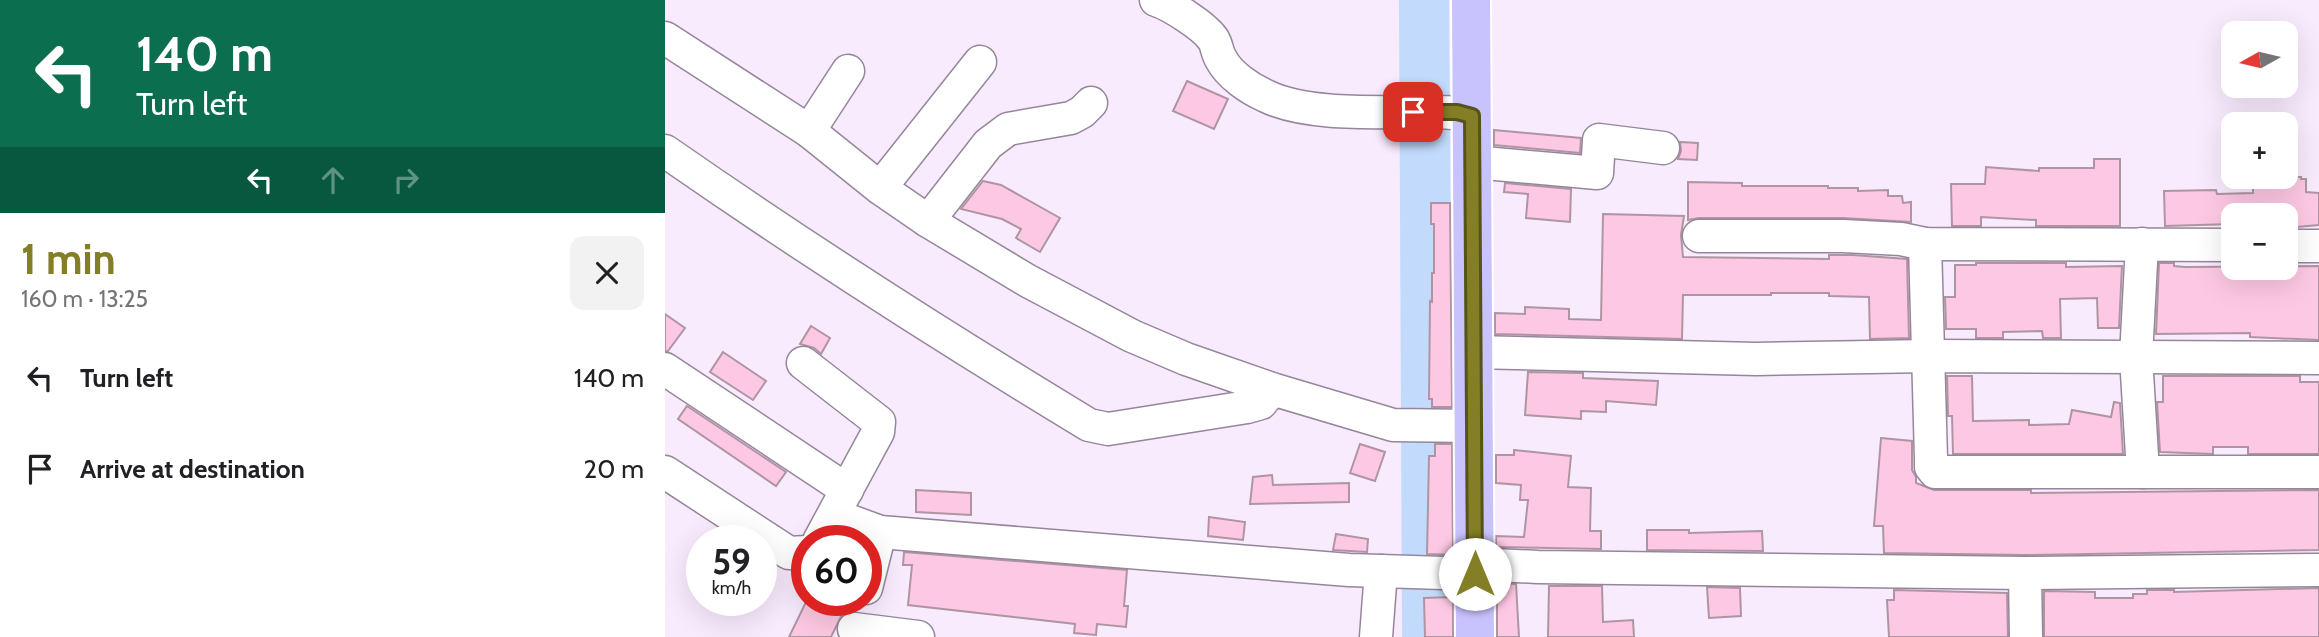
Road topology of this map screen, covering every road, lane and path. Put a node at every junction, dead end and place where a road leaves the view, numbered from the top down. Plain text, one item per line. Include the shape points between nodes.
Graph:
1 (1156, 0) edge
2 (1471, 0) edge
3 (665, 38) edge
4 (980, 62) dead end
5 (848, 71) dead end
6 (1091, 103) dead end
7 (1465, 114) junction
8 (809, 131) junction
9 (1663, 148) dead end
10 (665, 151) edge
11 (1473, 162) junction
12 (880, 188) junction
13 (928, 221) junction
14 (1699, 236) dead end
15 (1925, 244) junction
16 (2142, 244) junction
17 (2221, 245) edge
18 (2298, 246) edge
19 (2319, 247) edge
20 (1474, 352) junction
21 (1930, 356) junction
22 (2136, 357) junction
23 (2319, 358) edge
24 (803, 363) dead end
25 (665, 369) edge
26 (1272, 389) junction
27 (1467, 426) junction
28 (665, 472) edge
29 (2143, 472) junction
30 (2319, 472) edge
31 (833, 515) edge
32 (861, 525) edge
33 (882, 532) edge
34 (791, 553) edge
35 (2319, 570) edge
36 (1386, 571) junction
37 (1470, 571) junction
38 (2025, 573) junction
39 (856, 622) edge
40 (918, 637) edge
41 (1376, 637) edge
42 (1475, 637) edge
43 (2027, 637) edge

1 - 7 street via 1210,35 1234,75 1264,96 1291,106
2 - 7 main road
3 - 8 street
4 - 12 street
5 - 8 street
6 - 13 street via 1071,118 1008,129 988,144
7 - 11 main road
8 - 12 street
9 - 11 street via 1599,140 1597,173
10 - 26 street via 958,346 1089,425 1108,429 1247,407 1261,402
11 - 20 main road
12 - 13 street
13 - 26 street via 1132,336
14 - 15 street via 1855,237
15 - 16 street
15 - 21 street
16 - 17 street
16 - 22 street
18 - 19 street
20 - 21 street via 1756,359
20 - 27 main road
21 - 22 street
21 - 29 street via 1931,467 1935,472
22 - 23 street
22 - 29 street
24 - 31 street via 879,422 878,432
25 - 31 street
26 - 27 street via 1393,425
27 - 37 main road
28 - 34 street
29 - 30 street
31 - 32 street
33 - 36 street
35 - 38 street
36 - 37 street
36 - 41 street
37 - 38 street via 1538,567
37 - 42 main road
38 - 43 street
39 - 40 street

